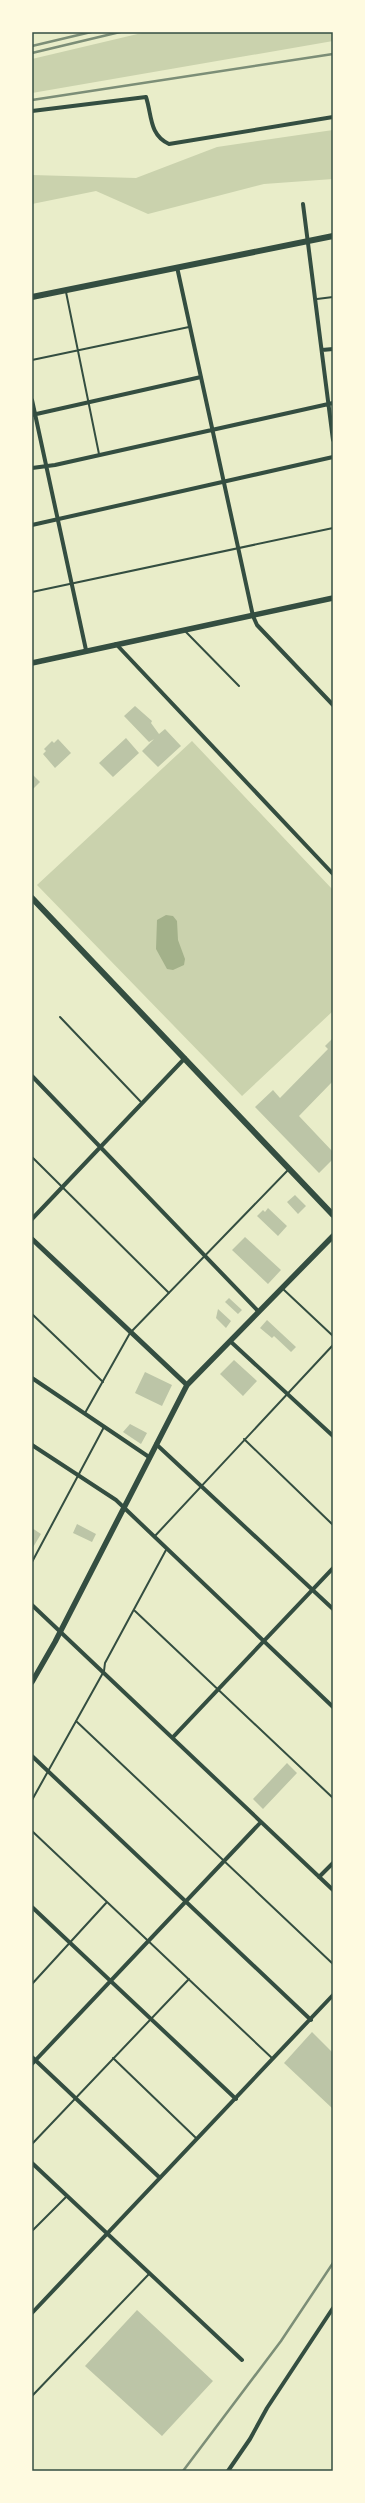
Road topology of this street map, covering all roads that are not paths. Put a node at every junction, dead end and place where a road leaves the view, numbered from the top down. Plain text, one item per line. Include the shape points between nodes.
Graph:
1 (32, 111) edge
2 (333, 117) edge
3 (303, 204) dead end
4 (333, 236) edge
5 (309, 239) junction
6 (177, 267) junction
7 (66, 292) junction
8 (32, 297) edge
9 (333, 297) edge
10 (317, 299) junction
11 (191, 327) junction
12 (333, 349) edge
13 (78, 350) junction
14 (322, 350) junction
15 (32, 360) edge
16 (201, 377) junction
17 (32, 400) edge
18 (89, 402) junction
19 (331, 403) edge
20 (34, 414) edge
21 (213, 429) junction
22 (333, 440) edge
23 (99, 454) junction
24 (333, 457) edge
25 (46, 466) junction
26 (32, 468) edge
27 (224, 482) junction
28 (58, 518) junction
29 (32, 525) edge
30 (333, 528) edge
31 (239, 548) junction
32 (72, 584) junction
33 (32, 592) edge
34 (333, 598) edge
35 (253, 616) junction
36 (185, 630) junction
37 (116, 644) junction
38 (86, 650) junction
39 (32, 663) edge
40 (239, 686) dead end
41 (333, 705) edge
42 (333, 874) edge
43 (32, 898) edge
44 (60, 1017) dead end
45 (185, 1058) junction
46 (32, 1076) edge
47 (141, 1102) junction
48 (101, 1147) junction
49 (32, 1157) edge
50 (290, 1168) junction
51 (62, 1186) junction
52 (333, 1215) edge
53 (32, 1219) edge
54 (333, 1236) edge
55 (32, 1239) edge
56 (205, 1256) junction
57 (281, 1288) junction
58 (169, 1293) junction
59 (258, 1311) junction
60 (32, 1314) edge
61 (130, 1333) junction
62 (333, 1336) edge
63 (230, 1340) junction
64 (333, 1345) edge
65 (32, 1378) edge
66 (103, 1382) junction
67 (187, 1385) junction
68 (287, 1393) junction
69 (85, 1414) junction
70 (104, 1427) junction
71 (333, 1436) edge
72 (244, 1439) junction
73 (156, 1444) junction
74 (32, 1446) edge
75 (149, 1457) junction
76 (77, 1475) junction
77 (200, 1486) junction
78 (123, 1507) junction
79 (333, 1525) edge
80 (153, 1537) junction
81 (166, 1550) junction
82 (32, 1562) edge
83 (333, 1568) edge
84 (312, 1589) junction
85 (32, 1605) edge
86 (333, 1609) edge
87 (134, 1611) junction
88 (60, 1632) junction
89 (264, 1641) junction
90 (104, 1671) junction
91 (32, 1682) edge
92 (218, 1689) junction
93 (333, 1707) edge
94 (76, 1721) junction
95 (173, 1737) junction
96 (32, 1756) edge
97 (49, 1772) junction
98 (333, 1798) edge
99 (32, 1800) edge
100 (261, 1822) junction
101 (32, 1831) edge
102 (224, 1861) junction
103 (333, 1863) edge
104 (319, 1877) junction
105 (333, 1890) edge
106 (107, 1902) junction
107 (186, 1902) junction
108 (32, 1907) edge
109 (149, 1941) junction
110 (71, 1943) junction
111 (333, 1964) edge
112 (189, 1979) junction
113 (110, 1981) junction
114 (33, 1982) edge
115 (333, 1996) edge
116 (150, 2019) junction
117 (311, 2020) junction
118 (113, 2058) junction
119 (273, 2059) junction
120 (33, 2060) edge
121 (76, 2098) junction
122 (236, 2099) junction
123 (197, 2138) junction
124 (32, 2144) edge
125 (32, 2163) edge
126 (160, 2178) junction
127 (67, 2196) junction
128 (32, 2230) edge
129 (107, 2234) junction
130 (149, 2274) junction
131 (333, 2308) edge
132 (32, 2312) edge
133 (242, 2360) dead end
134 (32, 2396) edge
135 (228, 2471) edge

1 - 2 street via 146,97 154,131 159,140 169,144
3 - 5 street
4 - 5 main road
5 - 6 main road
5 - 10 street
6 - 7 main road
6 - 11 street
7 - 8 main road
7 - 13 lane
9 - 10 lane
10 - 14 street
11 - 13 lane
11 - 16 street
12 - 14 street
13 - 15 lane
13 - 18 lane
14 - 19 street
16 - 18 street
16 - 21 street
17 - 20 street
18 - 20 street
18 - 23 lane
19 - 21 street
19 - 22 street
20 - 25 street
21 - 23 street
21 - 27 street
23 - 25 street
24 - 27 street
25 - 26 street
25 - 28 street
27 - 28 street
27 - 31 street
28 - 29 street
28 - 32 street
30 - 31 lane
31 - 32 lane
31 - 35 street
32 - 33 lane
32 - 38 street
34 - 35 main road
35 - 36 main road
35 - 41 street via 257,625
36 - 37 main road
36 - 40 lane
37 - 38 main road
37 - 42 street
38 - 39 main road
43 - 45 main road
44 - 47 lane
45 - 47 street
45 - 50 main road
46 - 48 street
47 - 48 street
48 - 51 street
48 - 56 street
49 - 51 lane
50 - 52 main road
50 - 56 lane
51 - 53 street
51 - 58 lane
54 - 57 main road
55 - 61 street
56 - 58 lane
56 - 59 street
57 - 59 main road
57 - 62 lane
58 - 61 lane
59 - 63 main road
60 - 66 lane
61 - 66 lane
61 - 67 street
63 - 67 main road
63 - 68 street
64 - 68 lane
65 - 69 street
66 - 69 lane
67 - 73 main road
68 - 71 street
68 - 72 lane
69 - 70 street
70 - 75 street
70 - 76 lane
72 - 77 lane
72 - 79 lane
73 - 75 main road
73 - 77 street
74 - 76 street
75 - 78 main road
76 - 78 street
76 - 82 lane
77 - 80 lane
77 - 84 street
78 - 80 street
78 - 88 main road
80 - 81 street
81 - 87 lane
81 - 89 street
83 - 84 street
84 - 86 street
84 - 89 street
85 - 88 street
87 - 90 lane via 105,1663
87 - 92 lane
88 - 90 street
88 - 91 main road
89 - 92 street
89 - 93 street
90 - 94 lane
90 - 95 street
92 - 95 street
92 - 98 lane
94 - 97 lane
94 - 102 lane
95 - 100 street
96 - 97 street
97 - 99 lane
97 - 107 street
100 - 102 street
100 - 104 street
101 - 106 lane
102 - 107 street
102 - 111 lane
103 - 104 street
104 - 105 street
106 - 109 lane
106 - 110 lane
107 - 109 street
107 - 117 street
108 - 110 street
109 - 112 lane
109 - 113 street
110 - 113 street
110 - 114 lane
112 - 116 lane
112 - 119 lane
113 - 116 street
113 - 120 street
115 - 117 street
116 - 118 lane
116 - 122 street
117 - 119 street
118 - 121 lane
118 - 123 lane
119 - 122 street
120 - 121 street
121 - 124 lane
121 - 126 street
122 - 123 street
123 - 126 street
125 - 127 street
126 - 129 street
127 - 128 lane
127 - 129 street
129 - 130 street
129 - 132 street
130 - 133 street
130 - 134 lane
131 - 135 street

